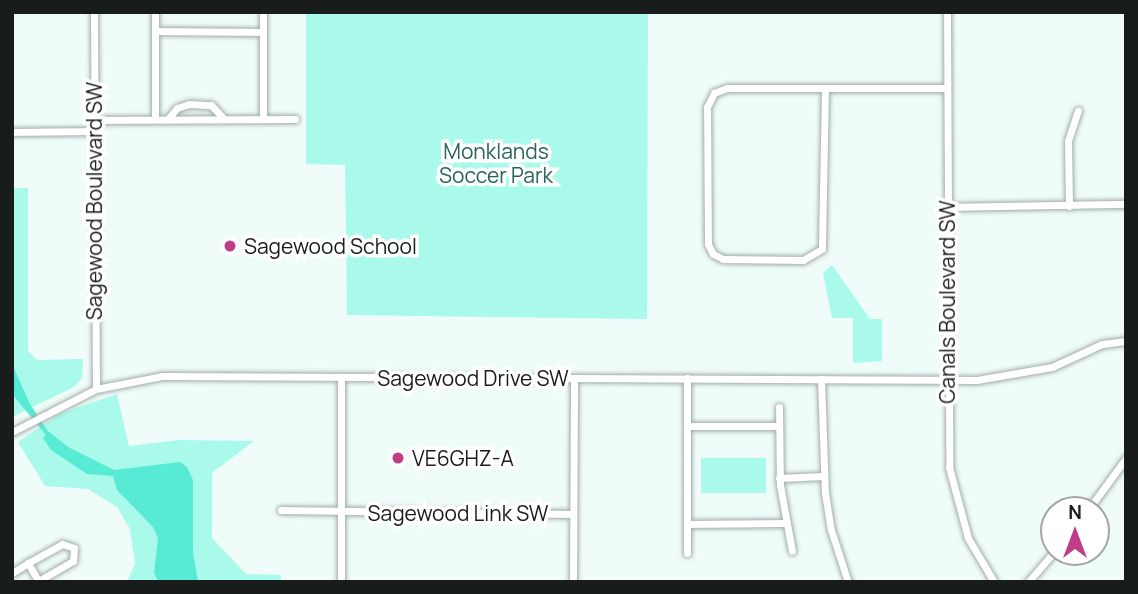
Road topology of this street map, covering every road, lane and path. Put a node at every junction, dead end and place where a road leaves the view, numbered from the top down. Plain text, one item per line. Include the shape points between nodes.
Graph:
1 (94, 12) edge
2 (155, 12) edge
3 (263, 12) edge
4 (947, 12) edge
5 (155, 31) junction
6 (263, 32) junction
7 (946, 88) junction
8 (825, 89) junction
9 (1078, 111) dead end
10 (224, 119) junction
11 (263, 119) junction
12 (295, 119) dead end
13 (94, 120) junction
14 (155, 120) junction
15 (168, 120) junction
16 (94, 131) junction
17 (12, 132) edge
18 (1126, 204) edge
19 (1069, 206) junction
20 (947, 207) junction
21 (1126, 341) edge
22 (341, 377) junction
23 (574, 378) junction
24 (687, 378) junction
25 (821, 379) junction
26 (945, 380) junction
27 (96, 389) junction
28 (779, 407) dead end
29 (687, 426) junction
30 (779, 426) junction
31 (15, 431) edge
32 (1126, 458) edge
33 (824, 476) junction
34 (779, 478) junction
35 (1098, 496) edge
36 (281, 510) dead end
37 (342, 513) junction
38 (573, 514) junction
39 (785, 523) junction
40 (687, 524) junction
41 (792, 551) dead end
42 (687, 554) dead end
43 (28, 563) junction
44 (1042, 566) edge
45 (12, 573) edge
46 (39, 582) edge
47 (341, 582) edge
48 (573, 582) edge
49 (848, 582) edge
50 (994, 582) edge
51 (1028, 582) edge

1 - 13 street, Sagewood Boulevard SW
2 - 5 street
3 - 6 street
4 - 7 street, Canals Boulevard SW
5 - 6 street
5 - 14 street
6 - 11 street
7 - 8 street
7 - 20 street, Canals Boulevard SW
8 - 8 street via 727,88 709,99 708,244 713,254 723,259 803,260 822,249
9 - 19 street via 1068,141
10 - 11 street
10 - 15 street
10 - 15 street via 211,105 189,104 177,108
11 - 12 street
13 - 14 street
13 - 16 street, Sagewood Boulevard SW
14 - 15 street
16 - 17 street
16 - 27 street, Sagewood Boulevard SW
18 - 19 street
19 - 20 street
20 - 26 street, Canals Boulevard SW
21 - 26 street, Sagewood Drive SW via 1102,344 1052,367 1013,376
22 - 23 street, Sagewood Drive SW
22 - 27 street, Sagewood Drive SW via 162,376
22 - 37 street
23 - 24 street, Sagewood Drive SW
23 - 38 street
24 - 25 street, Sagewood Drive SW
24 - 29 street
25 - 26 street, Sagewood Drive SW
25 - 33 street
26 - 50 street, Canals Boulevard SW via 949,467 956,503 968,538
27 - 31 street, Sagewood Drive SW
28 - 30 street
29 - 30 street
29 - 40 street
30 - 34 street
32 - 35 street
33 - 34 street
33 - 49 street via 831,530
34 - 39 street
36 - 37 street, Sagewood Link SW
37 - 38 street, Sagewood Link SW
37 - 47 street
38 - 48 street
39 - 40 street
39 - 41 street
40 - 42 street
43 - 45 street
43 - 46 street
43 - 46 street via 62,544 74,548 73,561
44 - 51 street

